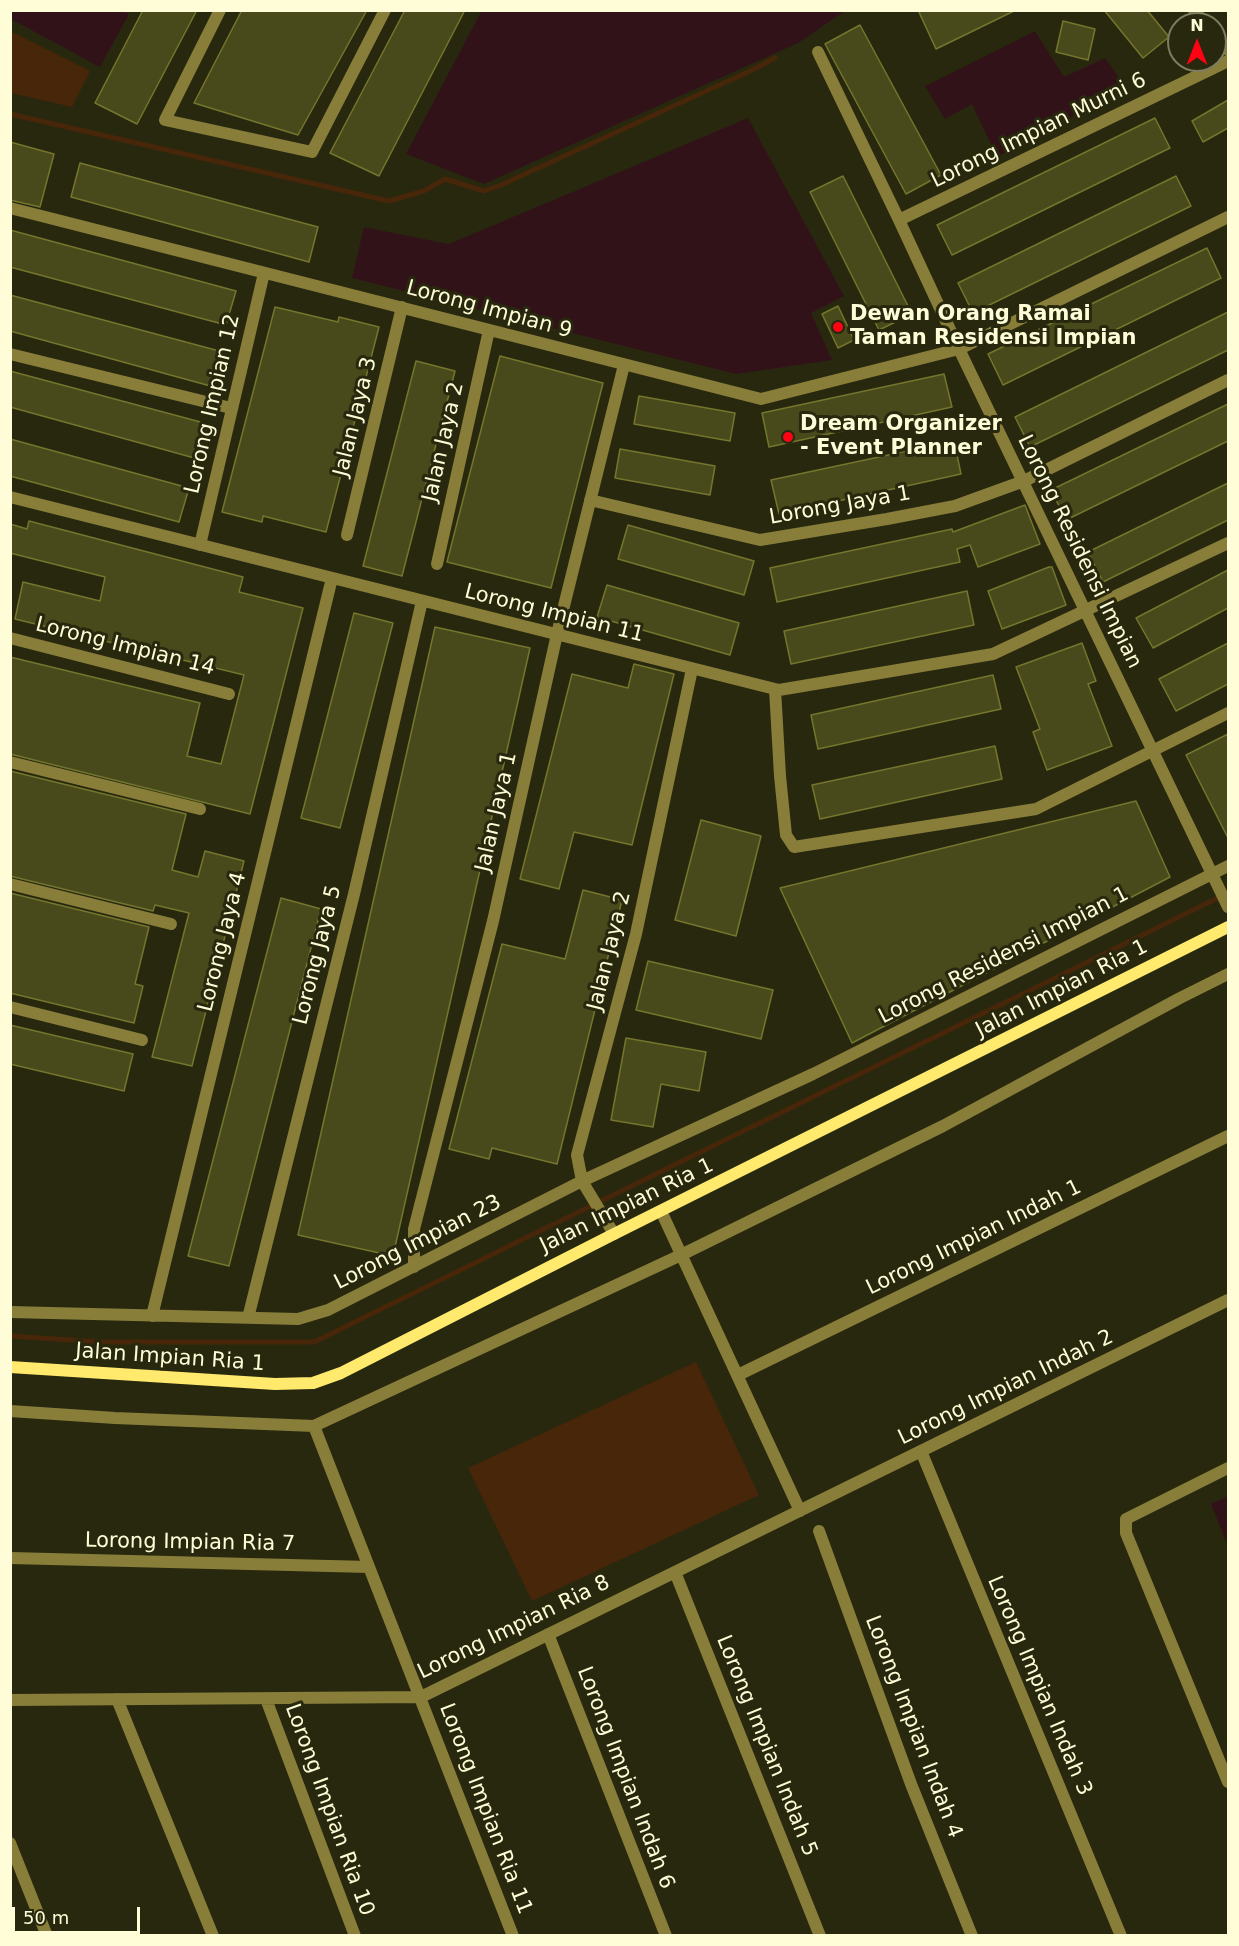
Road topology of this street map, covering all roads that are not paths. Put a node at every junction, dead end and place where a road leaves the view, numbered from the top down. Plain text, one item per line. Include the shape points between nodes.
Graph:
1 (220, 10) edge
2 (385, 10) edge
3 (818, 52) dead end
4 (1228, 61) edge
5 (10, 208) edge
6 (1228, 216) edge
7 (899, 220) junction
8 (264, 273) junction
9 (402, 307) junction
10 (489, 330) junction
11 (959, 349) junction
12 (10, 354) edge
13 (624, 365) junction
14 (1228, 380) edge
15 (231, 408) junction
16 (1024, 481) junction
17 (10, 497) edge
18 (590, 500) junction
19 (347, 535) dead end
20 (1228, 543) edge
21 (200, 545) junction
22 (437, 564) dead end
23 (332, 578) junction
24 (422, 601) junction
25 (1086, 612) junction
26 (556, 634) junction
27 (10, 638) edge
28 (692, 669) junction
29 (775, 689) junction
30 (229, 694) dead end
31 (1228, 713) edge
32 (1153, 750) junction
33 (10, 762) edge
34 (200, 809) dead end
35 (1228, 866) edge
36 (1216, 879) junction
37 (10, 884) edge
38 (1228, 906) edge
39 (171, 924) dead end
40 (1228, 927) edge
41 (1228, 974) edge
42 (10, 1007) edge
43 (142, 1040) dead end
44 (813, 1074) joint
45 (1228, 1136) edge
46 (582, 1181) junction
47 (661, 1211) junction
48 (614, 1234) junction
49 (681, 1254) junction
50 (414, 1267) junction
51 (1228, 1300) edge
52 (10, 1312) edge
53 (152, 1316) junction
54 (248, 1318) junction
55 (10, 1367) edge
56 (738, 1375) junction
57 (10, 1411) edge
58 (314, 1426) junction
59 (921, 1451) junction
60 (1228, 1468) edge
61 (800, 1510) junction
62 (819, 1531) dead end
63 (10, 1558) edge
64 (369, 1567) junction
65 (675, 1572) junction
66 (548, 1634) junction
67 (421, 1697) junction
68 (266, 1699) junction
69 (10, 1700) edge
70 (117, 1700) junction
71 (1228, 1782) edge
72 (10, 1844) edge
73 (14, 1861) edge
74 (47, 1935) edge
75 (213, 1935) edge
76 (355, 1935) edge
77 (513, 1935) edge
78 (666, 1935) edge
79 (820, 1935) edge
80 (972, 1935) edge
81 (1121, 1935) edge

1 - 2 street via 165,120 312,152
3 - 7 street, Lorong Residensi Impian
4 - 7 street, Lorong Impian Murni 6
5 - 8 street, Lorong Impian 9
6 - 11 street, Lorong Impian 9
7 - 11 street, Lorong Residensi Impian
8 - 9 street, Lorong Impian 9
8 - 15 street, Lorong Impian 12
9 - 10 street, Lorong Impian 9
9 - 19 street, Jalan Jaya 3
10 - 13 street, Lorong Impian 9
10 - 22 street, Jalan Jaya 2
11 - 13 street, Lorong Impian 9 via 761,399
11 - 16 street, Lorong Residensi Impian
12 - 15 street
13 - 18 street, Jalan Jaya 1
14 - 16 street, Lorong Jaya 1
15 - 21 street, Lorong Impian 12
16 - 18 street, Lorong Jaya 1 via 955,506 760,540
16 - 25 street, Lorong Residensi Impian
17 - 21 street, Lorong Impian 11
18 - 26 street, Jalan Jaya 1
20 - 25 street, Lorong Impian 11
21 - 23 street, Lorong Impian 11
23 - 24 street, Lorong Impian 11
23 - 53 street, Lorong Jaya 4
24 - 26 street, Lorong Impian 11
24 - 54 street, Lorong Jaya 5 via 354,894
25 - 29 street, Lorong Impian 11 via 993,654
25 - 32 street, Lorong Residensi Impian
26 - 28 street, Lorong Impian 11
26 - 50 street, Jalan Jaya 1 via 493,921 414,1229
27 - 30 street, Lorong Impian 14
28 - 29 street, Lorong Impian 11
28 - 46 street, Jalan Jaya 2 via 636,933 577,1155
29 - 32 street via 786,835 794,847 1036,809
31 - 32 street
32 - 36 street, Lorong Residensi Impian
33 - 34 street
35 - 36 street, Lorong Residensi Impian 1
36 - 38 street, Lorong Residensi Impian
36 - 44 street, Lorong Residensi Impian 1
37 - 39 street
40 - 47 street, Jalan Impian Ria 1
41 - 49 street via 943,1126
42 - 43 street
44 - 46 street, Lorong Impian 23
45 - 56 street, Lorong Impian Indah 1
46 - 48 street, Jalan Jaya 2
46 - 50 street, Lorong Impian 23
47 - 48 street, Jalan Impian Ria 1
47 - 49 street
48 - 55 street, Jalan Impian Ria 1 via 341,1373 313,1383 275,1384
49 - 56 street
49 - 58 street
50 - 54 street, Lorong Impian 23 via 328,1310 298,1319
51 - 59 street, Lorong Impian Indah 2
52 - 53 street, Lorong Impian 23
53 - 54 street, Lorong Impian 23
56 - 61 street
57 - 58 street
58 - 64 street, Lorong Impian Ria 11
59 - 61 street, Lorong Impian Indah 2
59 - 81 street, Lorong Impian Indah 3
60 - 71 street via 1126,1519 1126,1533
61 - 65 street, Lorong Impian Ria 8
62 - 80 street, Lorong Impian Indah 4 via 911,1784
63 - 64 street, Lorong Impian Ria 7
64 - 67 street, Lorong Impian Ria 11
65 - 66 street, Lorong Impian Ria 8
65 - 79 street, Lorong Impian Indah 5
66 - 67 street, Lorong Impian Ria 8
66 - 78 street, Lorong Impian Indah 6
67 - 68 street, Lorong Impian Ria 8
67 - 77 street, Lorong Impian Ria 11
68 - 70 street, Lorong Impian Ria 8
68 - 76 street, Lorong Impian Ria 10
69 - 70 street, Lorong Impian Ria 8
70 - 75 street
72 - 73 street
73 - 74 street

